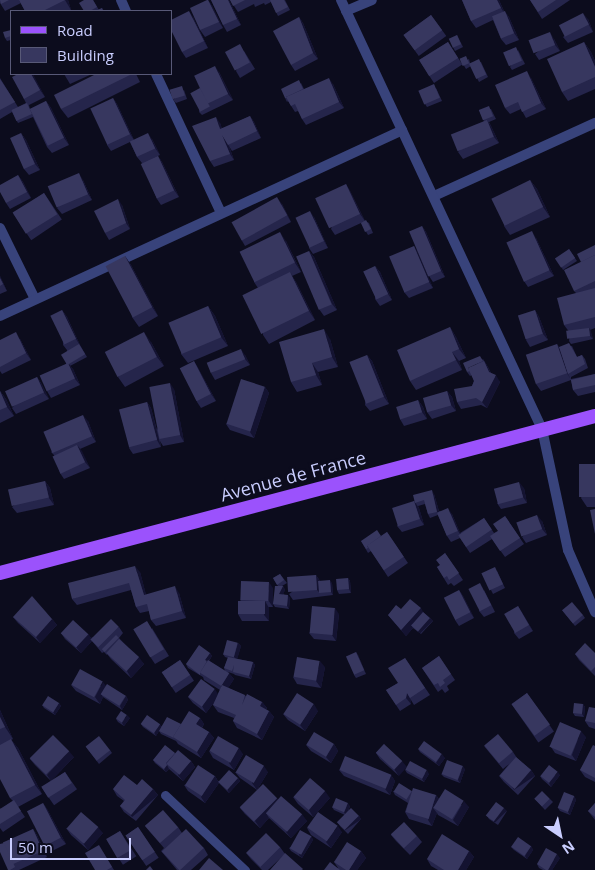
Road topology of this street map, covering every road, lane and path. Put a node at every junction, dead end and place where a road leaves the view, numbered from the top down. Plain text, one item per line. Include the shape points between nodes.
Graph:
1 (341, 0) edge
2 (372, 0) edge
3 (346, 11) junction
4 (156, 75) edge
5 (595, 123) edge
6 (402, 130) junction
7 (434, 196) junction
8 (221, 213) junction
9 (0, 228) edge
10 (35, 299) junction
11 (0, 316) edge
12 (595, 416) edge
13 (542, 429) junction
14 (0, 573) edge
15 (595, 612) edge
16 (166, 795) dead end
17 (245, 870) edge

1 - 3 street
2 - 3 street
3 - 6 street
4 - 8 street
5 - 7 street
6 - 7 street
6 - 8 street
7 - 13 street
8 - 10 street
9 - 10 street
10 - 11 street
12 - 13 main road, Avenue de France
13 - 14 main road, Avenue de France
13 - 15 street via 568,550
16 - 17 lane

